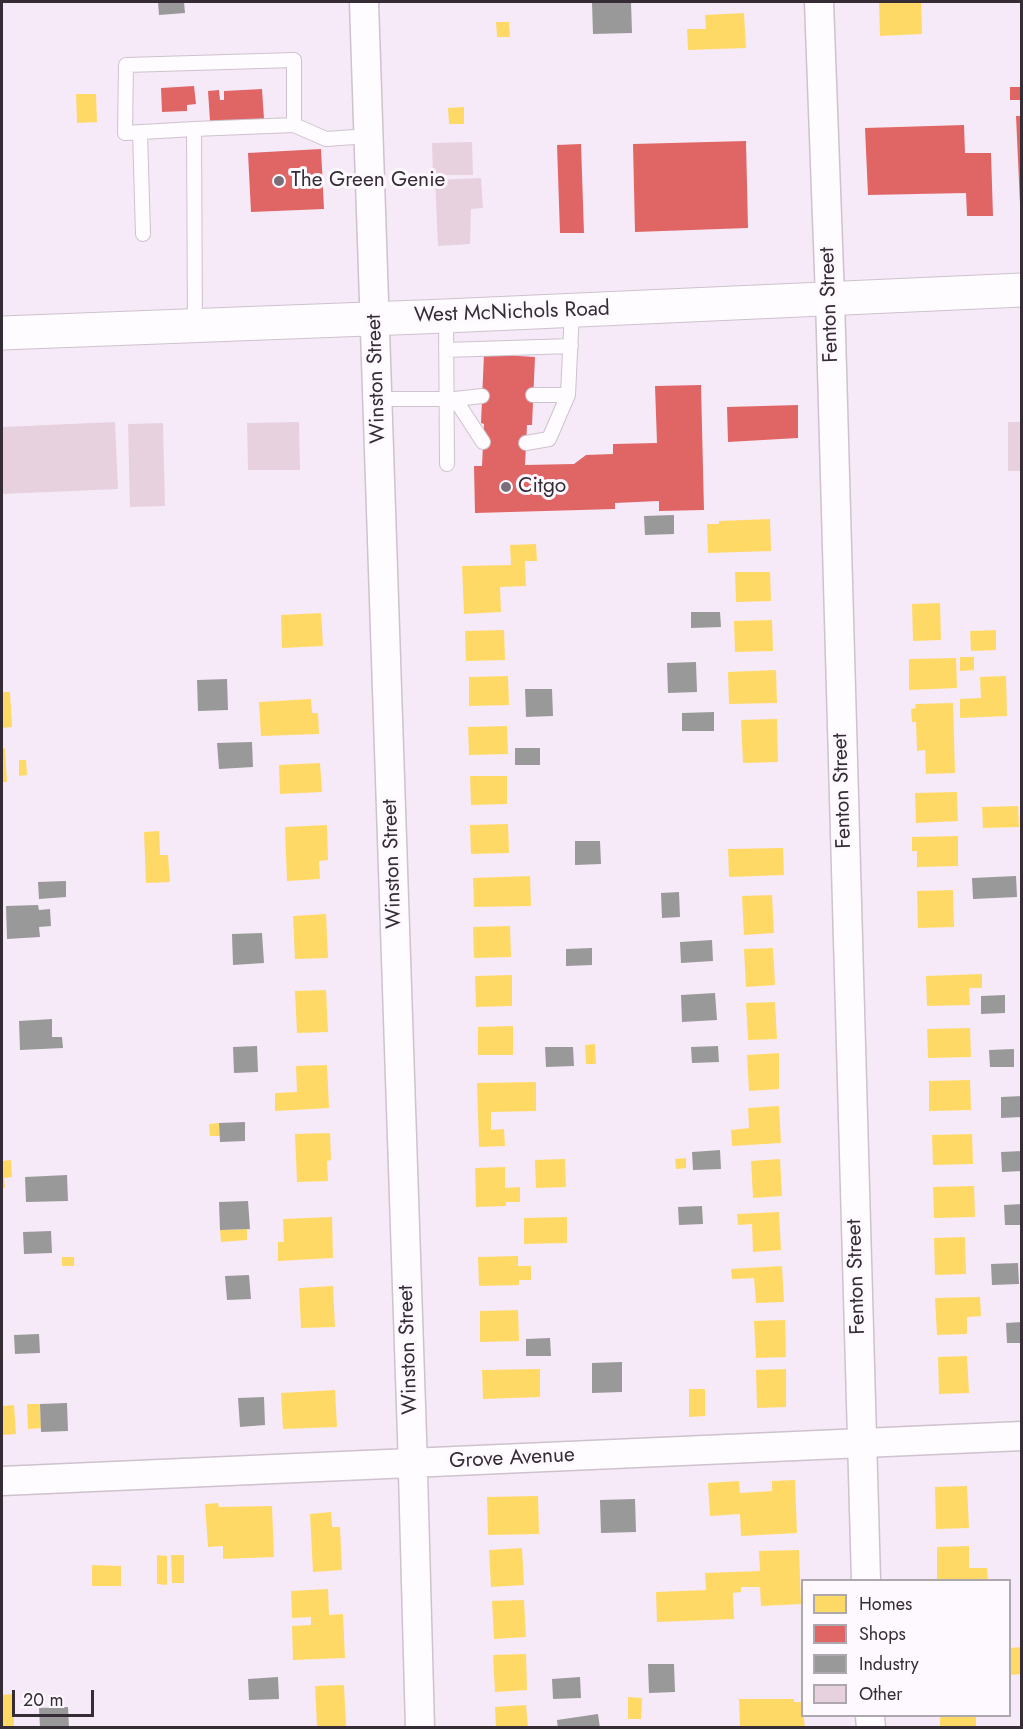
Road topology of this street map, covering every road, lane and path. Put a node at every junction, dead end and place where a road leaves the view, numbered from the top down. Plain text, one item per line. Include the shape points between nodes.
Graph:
1 (364, 2) edge
2 (819, 2) edge
3 (294, 124) junction
4 (194, 129) junction
5 (140, 132) junction
6 (369, 136) junction
7 (143, 234) dead end
8 (1022, 290) edge
9 (830, 298) junction
10 (572, 310) junction
11 (446, 316) junction
12 (375, 318) junction
13 (195, 326) junction
14 (2, 333) edge
15 (571, 346) junction
16 (446, 350) junction
17 (533, 395) dead end
18 (568, 395) junction
19 (482, 396) dead end
20 (378, 399) junction
21 (450, 399) junction
22 (483, 442) dead end
23 (526, 443) dead end
24 (447, 464) dead end
25 (1022, 1436) edge
26 (862, 1442) junction
27 (412, 1464) junction
28 (2, 1482) edge
29 (866, 1579) edge
30 (420, 1728) edge

1 - 6 street, Winston Street
2 - 9 street, Fenton Street
3 - 4 lane
3 - 5 lane via 294,60 126,65 125,133
3 - 6 lane via 326,139
4 - 5 lane
4 - 13 lane
5 - 7 lane
6 - 12 street, Winston Street
8 - 9 main road, West McNichols Road
9 - 10 main road, West McNichols Road
9 - 26 street, Fenton Street
10 - 11 main road, West McNichols Road
10 - 15 lane
11 - 12 main road, West McNichols Road
11 - 16 lane
12 - 13 main road, West McNichols Road
12 - 20 street, Winston Street
13 - 14 main road, West McNichols Road
15 - 16 lane
15 - 18 lane
16 - 21 lane
17 - 18 lane
18 - 23 lane via 549,439
19 - 21 lane
20 - 21 lane
20 - 27 street, Winston Street
21 - 22 lane
21 - 24 lane
25 - 26 street, Grove Avenue
26 - 27 street, Grove Avenue
26 - 29 street, Fenton Street
27 - 28 street, Grove Avenue
27 - 30 street, Winston Street

